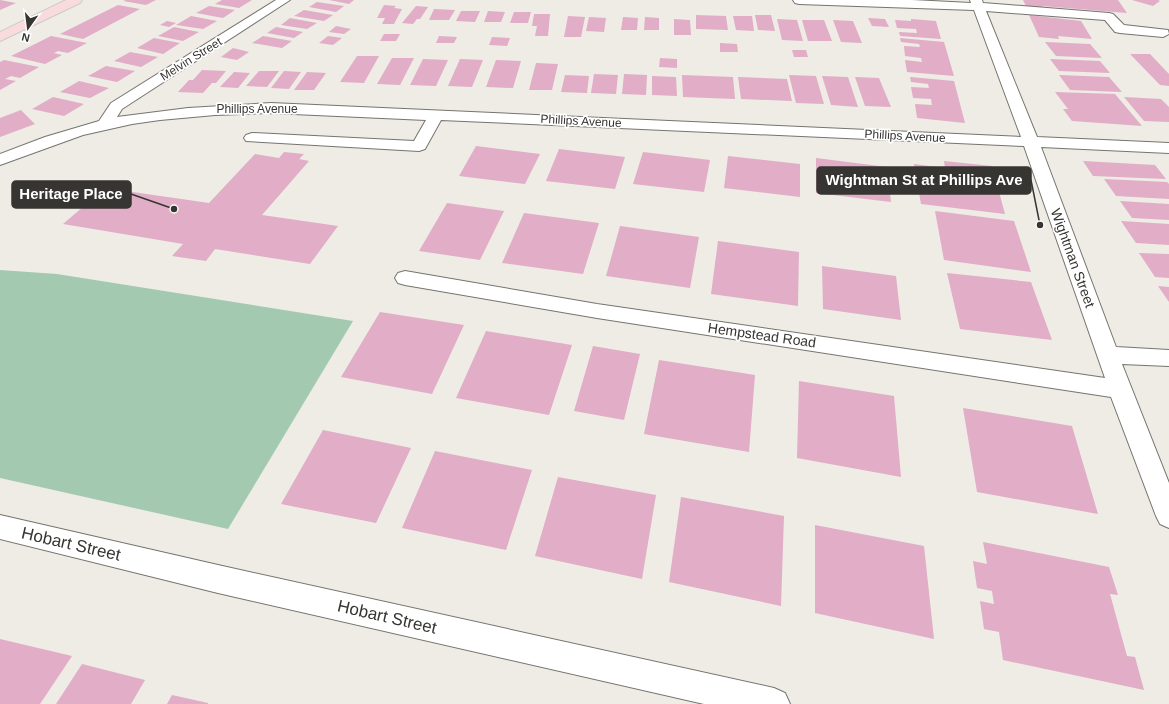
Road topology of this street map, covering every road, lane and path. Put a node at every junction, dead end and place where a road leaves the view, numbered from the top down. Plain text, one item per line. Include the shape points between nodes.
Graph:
1 (76, 0) edge
2 (284, 0) edge
3 (799, 0) edge
4 (977, 3) edge
5 (1109, 17) junction
6 (1133, 18) dead end
7 (1163, 33) dead end
8 (0, 37) edge
9 (436, 115) junction
10 (105, 124) junction
11 (252, 138) dead end
12 (1031, 142) junction
13 (1169, 148) edge
14 (0, 160) edge
15 (405, 278) dead end
16 (1109, 355) junction
17 (1169, 358) edge
18 (1120, 389) junction
19 (1169, 516) edge
20 (0, 527) edge
21 (774, 704) edge

1 - 8 main road
2 - 10 street, Melvin Street via 116,106
3 - 4 street
4 - 5 street
4 - 12 street, Wightman Street
5 - 6 street
5 - 7 street via 1120,30
9 - 10 street, Phillips Avenue via 264,108 196,110
9 - 11 street via 419,146
9 - 12 street, Phillips Avenue
10 - 14 street, Phillips Avenue via 52,139
12 - 13 street, Phillips Avenue
12 - 16 street, Wightman Street
15 - 18 street, Hempstead Road via 597,311
16 - 17 street
16 - 18 street, Wightman Street
18 - 19 street, Wightman Street
20 - 21 street, Hobart Street via 226,581

